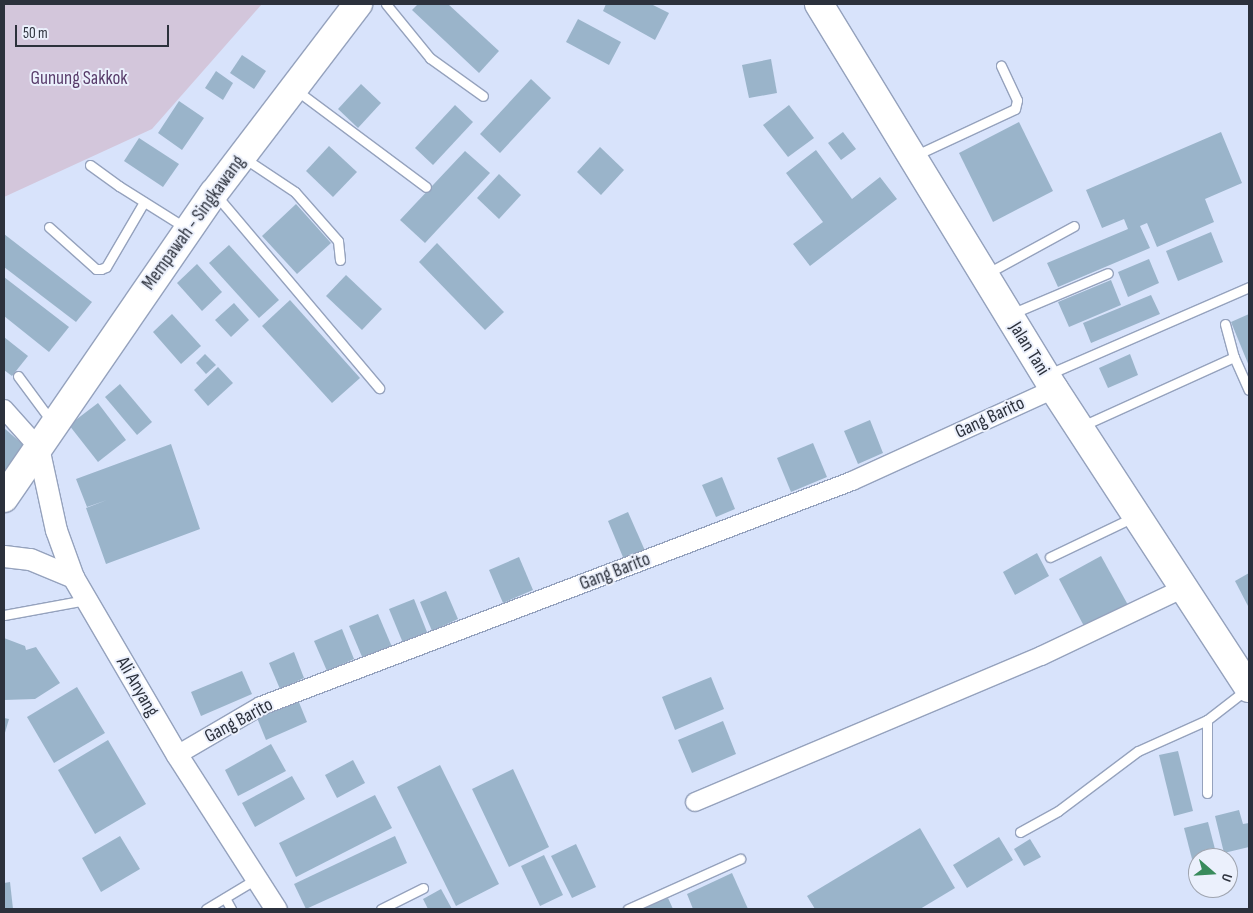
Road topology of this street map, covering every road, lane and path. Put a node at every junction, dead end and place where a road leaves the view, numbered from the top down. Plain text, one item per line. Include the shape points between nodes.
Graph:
1 (358, 4) edge
2 (386, 4) edge
3 (819, 4) edge
4 (1001, 65) dead end
5 (294, 88) junction
6 (482, 96) dead end
7 (242, 157) junction
8 (912, 157) junction
9 (90, 165) dead end
10 (426, 187) dead end
11 (214, 193) junction
12 (144, 202) junction
13 (49, 226) dead end
14 (1074, 226) dead end
15 (189, 229) junction
16 (340, 260) dead end
17 (1108, 273) dead end
18 (984, 276) junction
19 (1249, 287) edge
20 (1008, 315) junction
21 (1225, 324) dead end
22 (1234, 357) junction
23 (18, 376) dead end
24 (1050, 382) junction
25 (379, 388) dead end
26 (1249, 390) edge
27 (4, 409) edge
28 (54, 424) junction
29 (1079, 427) junction
30 (38, 447) junction
31 (4, 498) edge
32 (1137, 515) junction
33 (4, 556) edge
34 (1050, 556) dead end
35 (73, 577) junction
36 (1184, 588) junction
37 (86, 600) junction
38 (4, 615) edge
39 (1249, 688) edge
40 (1207, 720) junction
41 (177, 755) junction
42 (1207, 793) dead end
43 (694, 802) dead end
44 (1020, 832) dead end
45 (740, 859) dead end
46 (256, 878) junction
47 (423, 888) dead end
48 (225, 898) junction
49 (206, 909) edge
50 (232, 909) edge
51 (276, 909) edge
52 (381, 909) edge
53 (628, 909) edge

1 - 5 main road, Mempawah - Singkawang
2 - 6 lane via 430,58
3 - 8 main road, Jalan Tani
4 - 8 lane via 1017,100 1015,109
5 - 7 main road, Mempawah - Singkawang
5 - 10 lane
7 - 11 main road, Mempawah - Singkawang
7 - 16 lane via 296,192 338,241
8 - 18 main road, Jalan Tani
9 - 12 lane
11 - 15 main road, Mempawah - Singkawang
11 - 25 lane
12 - 13 lane via 106,267 101,269 96,269
12 - 15 lane
14 - 18 lane
15 - 28 main road, Mempawah - Singkawang
17 - 20 lane
18 - 20 main road, Jalan Tani
19 - 24 lane
20 - 24 main road, Jalan Tani
21 - 22 lane
22 - 26 lane
22 - 29 lane
23 - 28 lane
24 - 29 main road, Jalan Tani
24 - 41 street, Gang Barito via 852,481 261,706
27 - 30 street
28 - 30 main road, Mempawah - Singkawang
29 - 32 main road, Jalan Tani
30 - 31 main road, Mempawah - Singkawang
30 - 35 street, Ali Anyang via 56,530
32 - 34 lane
32 - 36 main road, Jalan Tani
33 - 35 street via 30,559
35 - 37 street, Ali Anyang
36 - 39 main road, Jalan Tani
36 - 43 street via 1041,656
37 - 38 lane
37 - 41 street, Ali Anyang
39 - 40 lane
40 - 42 lane
40 - 44 lane via 1138,751 1058,811
41 - 46 street, Ali Anyang
45 - 53 lane
46 - 48 lane
46 - 51 street, Ali Anyang
47 - 52 lane
48 - 49 lane
48 - 50 lane

